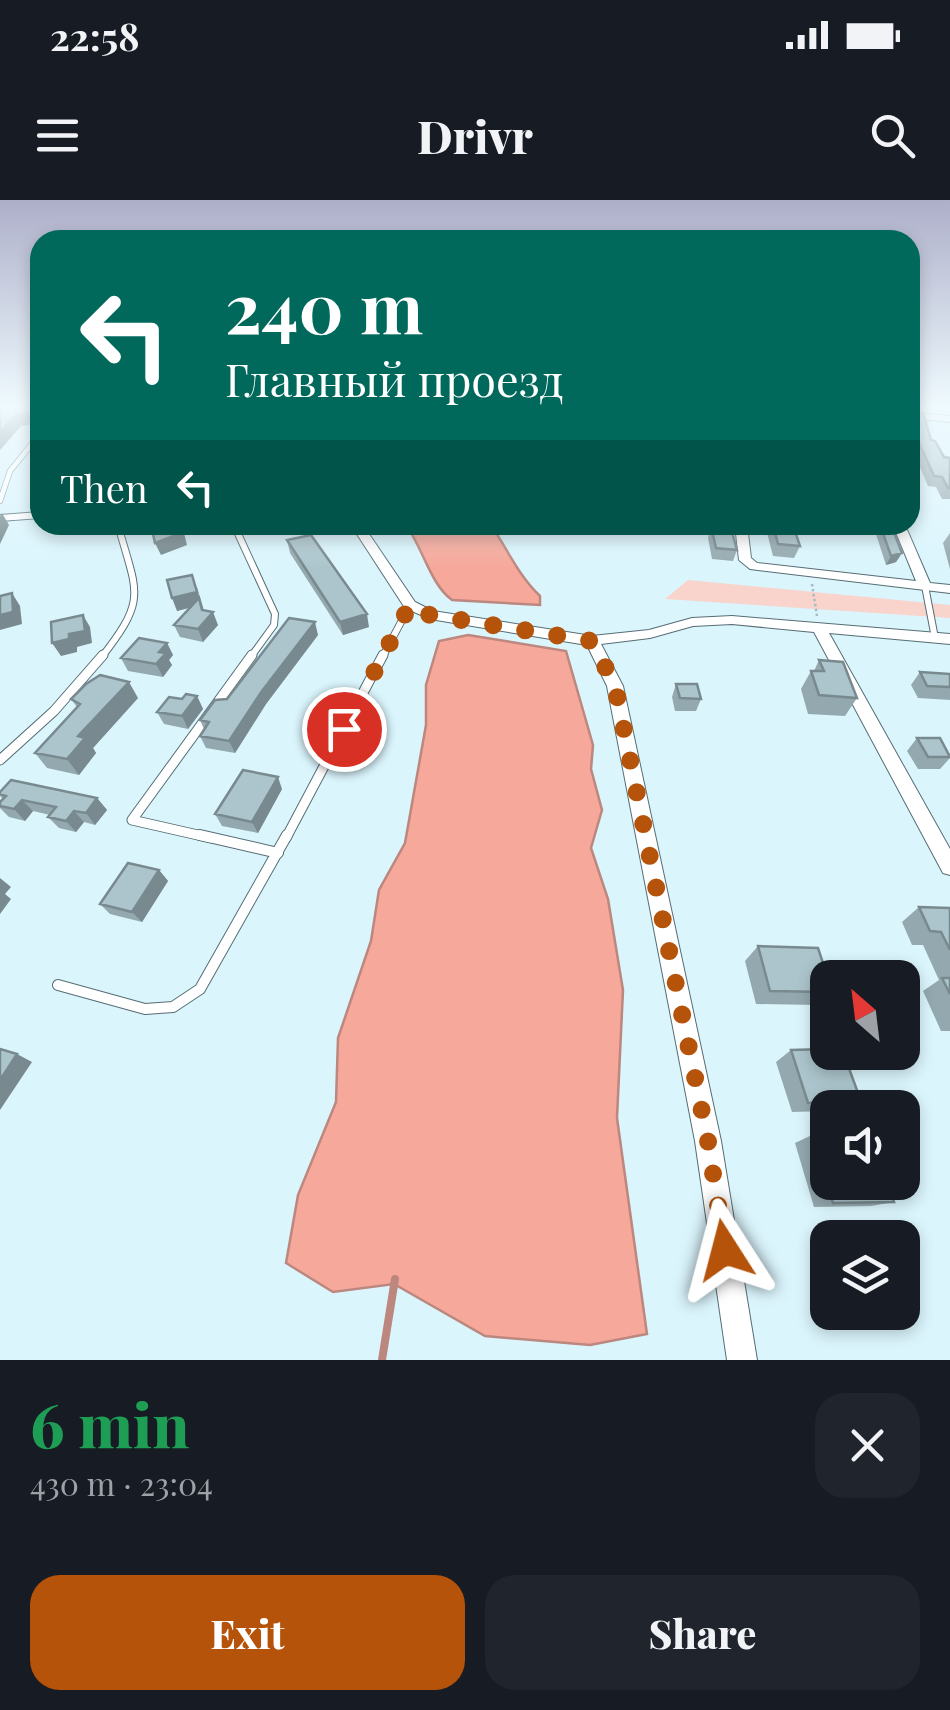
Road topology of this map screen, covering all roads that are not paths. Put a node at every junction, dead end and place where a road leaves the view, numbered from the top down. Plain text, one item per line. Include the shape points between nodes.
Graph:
1 (20, 459) edge
2 (0, 501) edge
3 (30, 515) edge
4 (0, 518) edge
5 (120, 535) edge
6 (239, 535) edge
7 (364, 535) edge
8 (743, 535) edge
9 (903, 535) edge
10 (925, 586) junction
11 (950, 589) edge
12 (414, 608) junction
13 (820, 628) junction
14 (942, 638) edge
15 (592, 641) junction
16 (0, 760) edge
17 (278, 853) junction
18 (950, 866) edge
19 (58, 985) dead end
20 (742, 1360) edge

1 - 2 lane
3 - 4 lane
5 - 16 lane via 137,601 130,624
6 - 17 lane via 274,624 132,820
7 - 12 street
8 - 10 street via 748,563
9 - 10 street
10 - 11 street
10 - 14 lane
12 - 15 street
12 - 17 lane
13 - 14 street
13 - 15 street via 692,622
13 - 18 street
15 - 20 street via 615,686 708,1141
17 - 19 lane via 200,989 173,1007 145,1009

